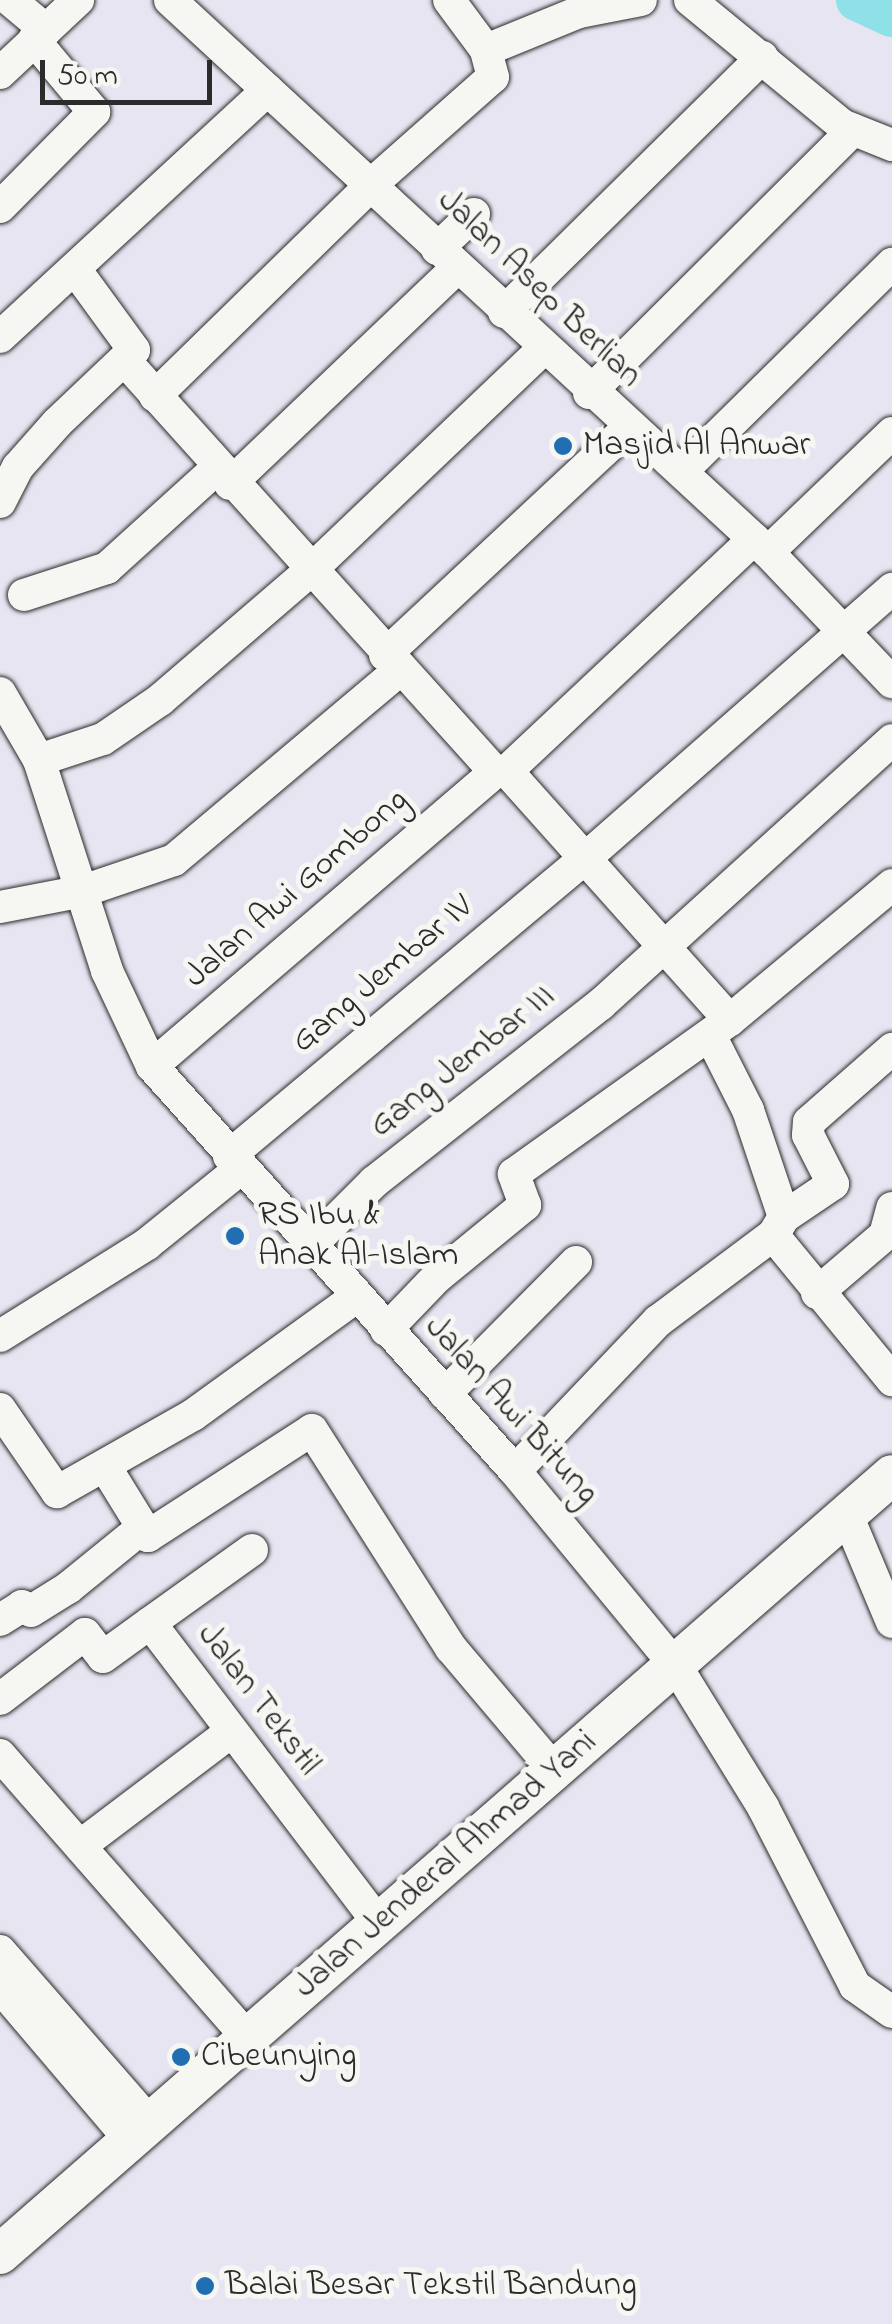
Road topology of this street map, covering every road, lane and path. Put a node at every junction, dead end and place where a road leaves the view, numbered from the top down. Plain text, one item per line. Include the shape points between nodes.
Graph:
1 (10, 0) edge
2 (78, 0) edge
3 (170, 0) edge
4 (449, 0) edge
5 (690, 0) edge
6 (632, 1) edge
7 (40, 35) junction
8 (486, 50) junction
9 (763, 57) junction
10 (0, 73) edge
11 (268, 90) junction
12 (854, 130) junction
13 (892, 145) edge
14 (373, 183) junction
15 (0, 208) edge
16 (474, 214) dead end
17 (447, 258) junction
18 (892, 264) edge
19 (75, 270) junction
20 (504, 312) junction
21 (0, 337) edge
22 (543, 349) junction
23 (126, 363) junction
24 (589, 393) junction
25 (155, 396) junction
26 (628, 429) junction
27 (892, 432) edge
28 (682, 471) junction
29 (223, 476) junction
30 (0, 502) edge
31 (761, 546) junction
32 (312, 570) junction
33 (892, 588) edge
34 (24, 595) dead end
35 (846, 633) junction
36 (392, 662) junction
37 (892, 682) edge
38 (0, 692) edge
39 (892, 740) edge
40 (22, 750) edge
41 (501, 772) junction
42 (588, 856) junction
43 (892, 886) edge
44 (83, 891) junction
45 (0, 907) edge
46 (669, 944) junction
47 (720, 1027) junction
48 (892, 1049) edge
49 (152, 1066) junction
50 (234, 1162) junction
51 (892, 1208) edge
52 (778, 1226) junction
53 (310, 1246) junction
54 (576, 1262) dead end
55 (817, 1293) junction
56 (356, 1298) junction
57 (386, 1330) junction
58 (0, 1336) edge
59 (892, 1380) edge
60 (444, 1394) junction
61 (0, 1409) edge
62 (106, 1468) junction
63 (516, 1471) junction
64 (892, 1476) edge
65 (847, 1515) junction
66 (142, 1527) junction
67 (252, 1550) dead end
68 (0, 1620) edge
69 (892, 1622) edge
70 (150, 1623) junction
71 (676, 1666) junction
72 (0, 1699) edge
73 (231, 1732) junction
74 (0, 1755) edge
75 (556, 1771) junction
76 (80, 1846) junction
77 (379, 1924) junction
78 (0, 1951) edge
79 (0, 1986) edge
80 (892, 2012) edge
81 (248, 2038) junction
82 (141, 2132) junction
83 (0, 2254) edge

1 - 7 street
2 - 7 street
3 - 11 street, Jalan Asep Berlian
4 - 8 street
5 - 9 street
6 - 8 street via 578,12
7 - 10 street
7 - 15 street via 94,112
8 - 14 street via 493,77
9 - 12 street
9 - 20 street
11 - 14 street, Jalan Asep Berlian
11 - 19 street
12 - 13 street
12 - 24 street
14 - 17 street, Jalan Asep Berlian
14 - 25 street
16 - 17 street
17 - 20 street, Jalan Asep Berlian
17 - 29 street
18 - 28 street
19 - 21 street
19 - 23 street via 132,341
20 - 22 street, Jalan Asep Berlian
22 - 24 street, Jalan Asep Berlian
22 - 32 street
23 - 25 street
23 - 30 street via 57,423 18,467
24 - 26 street, Jalan Asep Berlian
25 - 29 street
26 - 28 street, Jalan Asep Berlian
26 - 36 street
27 - 31 street, Jalan Awi Gombong
28 - 31 street, Jalan Asep Berlian
29 - 32 street
29 - 34 street via 107,568
31 - 35 street, Jalan Asep Berlian
31 - 41 street, Jalan Awi Gombong
32 - 36 street
32 - 40 street via 126,726
33 - 35 street, Gang Jembar IV
35 - 37 street, Jalan Asep Berlian
35 - 42 street, Gang Jembar IV
36 - 41 street
36 - 44 street via 174,860
38 - 40 street, Jalan Awi Bitung
39 - 46 street, Gang Jembar III
40 - 44 street, Jalan Awi Bitung
41 - 42 street
41 - 49 street, Jalan Awi Gombong
42 - 46 street
42 - 50 street, Gang Jembar IV
43 - 47 street
44 - 45 street
44 - 49 street, Jalan Awi Bitung via 124,1017
46 - 47 street
46 - 53 street, Gang Jembar III via 541,1054 374,1182
47 - 52 street
47 - 57 street via 514,1174 525,1205 437,1277
48 - 52 street via 809,1122 807,1132 833,1184
49 - 50 street, Jalan Awi Bitung
50 - 53 street, Jalan Awi Bitung
50 - 58 street, Gang Jembar IV via 147,1244
51 - 55 street via 884,1234
52 - 55 street
52 - 63 street via 658,1321
53 - 56 street, Jalan Awi Bitung
54 - 60 street
55 - 59 street
56 - 57 street, Jalan Awi Bitung
56 - 62 street via 293,1348
57 - 60 street, Jalan Awi Bitung
60 - 63 street, Jalan Awi Bitung
61 - 62 street via 57,1492
62 - 66 street
63 - 71 street, Jalan Awi Bitung
64 - 65 main road, Jalan Jenderal Ahmad Yani
65 - 69 street
65 - 71 main road, Jalan Jenderal Ahmad Yani
66 - 68 street via 68,1588 31,1611 22,1606
66 - 75 street via 148,1536 312,1430 451,1648
67 - 70 street, Jalan Tekstil
70 - 72 street via 104,1657 85,1634
70 - 73 street, Jalan Tekstil
71 - 75 main road, Jalan Jenderal Ahmad Yani
71 - 80 street, Jalan Awi Bitung via 762,1807 854,1986
73 - 76 street
73 - 77 street, Jalan Tekstil
74 - 76 street
75 - 77 main road, Jalan Jenderal Ahmad Yani
76 - 81 street
77 - 81 main road, Jalan Jenderal Ahmad Yani
78 - 82 street
79 - 82 street
81 - 82 main road, Jalan Jenderal Ahmad Yani
82 - 83 main road, Jalan Jenderal Ahmad Yani

